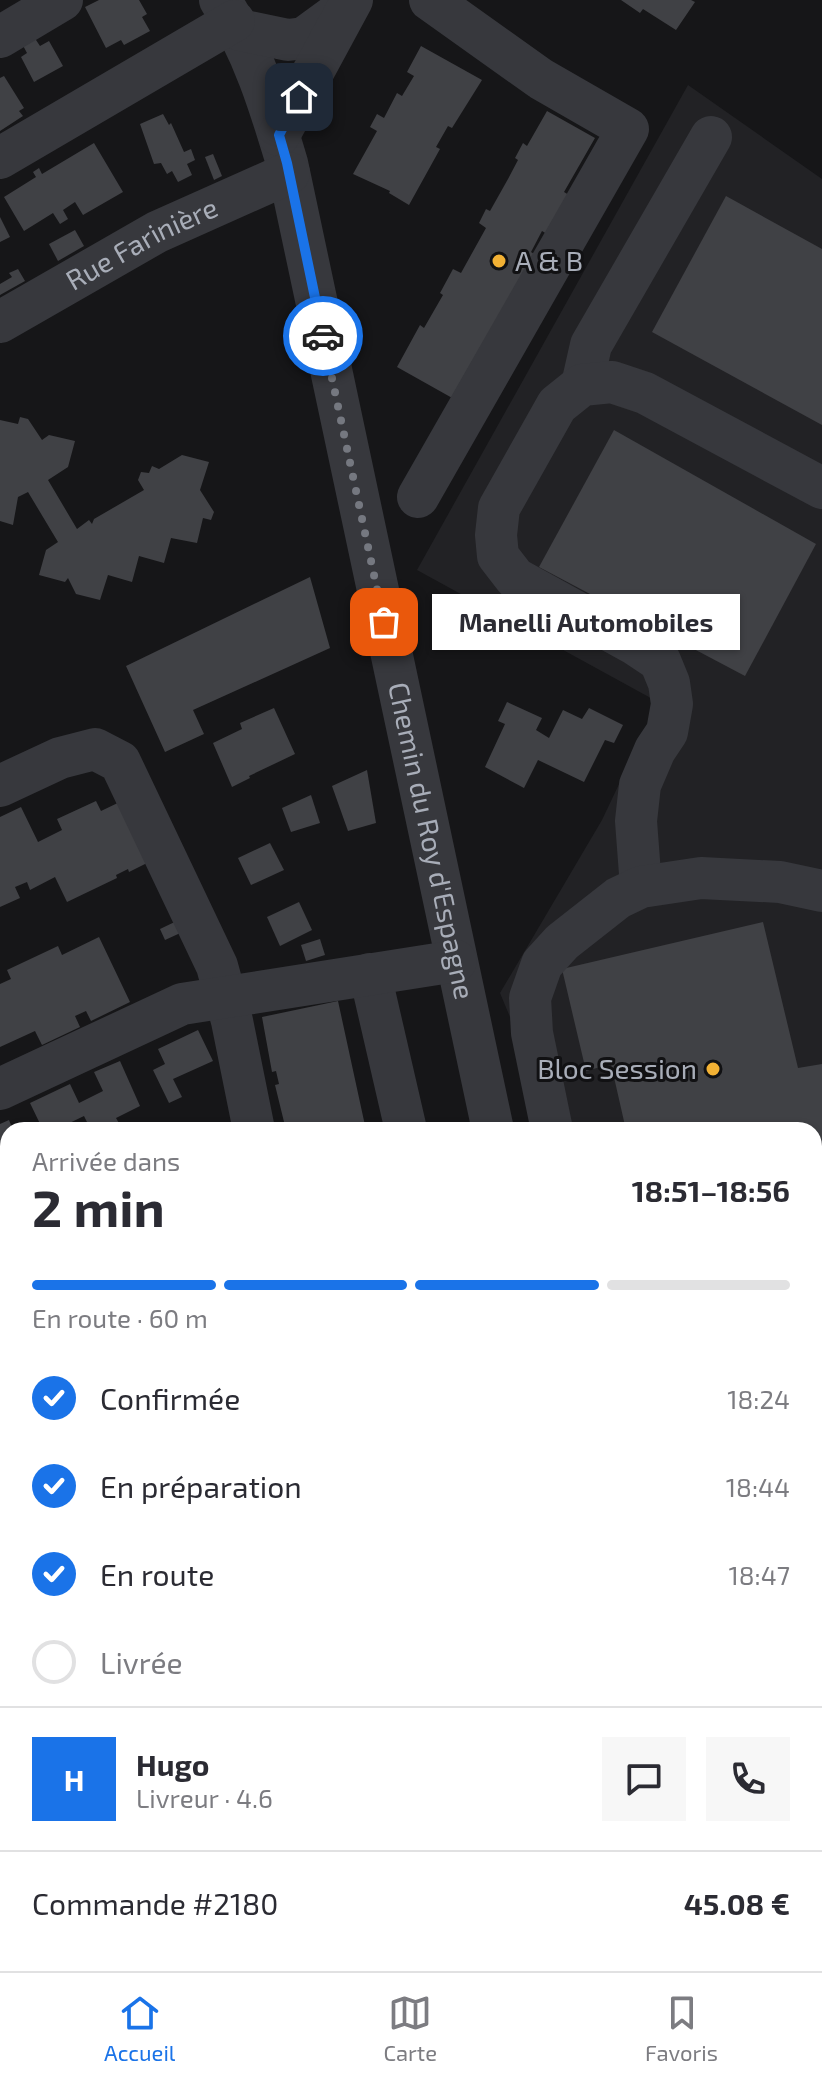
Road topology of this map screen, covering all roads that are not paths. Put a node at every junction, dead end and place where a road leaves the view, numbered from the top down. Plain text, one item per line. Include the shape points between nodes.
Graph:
1 (62, 0) edge
2 (430, 0) edge
3 (350, 2) edge
4 (231, 17) edge
5 (0, 37) edge
6 (711, 137) dead end
7 (284, 154) junction
8 (0, 158) edge
9 (0, 322) edge
10 (582, 385) junction
11 (822, 488) edge
12 (418, 497) dead end
13 (0, 786) edge
14 (641, 887) junction
15 (822, 891) edge
16 (456, 961) junction
17 (370, 974) junction
18 (226, 997) junction
19 (0, 1089) edge
20 (252, 1122) edge
21 (404, 1122) edge
22 (491, 1122) edge
23 (550, 1122) edge

1 - 5 street
2 - 12 street via 541,79 628,129
3 - 4 street via 304,38 288,40
3 - 7 street
4 - 7 street, Chemin du Roy d'Espagne via 273,114
4 - 8 street
6 - 10 street via 591,345
7 - 9 street, Rue Farinière
7 - 16 street, Chemin du Roy d'Espagne
10 - 11 street via 612,382 645,393
10 - 14 street via 557,405 499,508 498,556 515,578 660,661 672,704 667,732 640,785 636,821
13 - 18 street via 60,758 95,749 120,762 217,966
14 - 15 street via 701,878 780,882
14 - 23 street via 618,898 542,964 530,998
16 - 17 street
16 - 22 street, Chemin du Roy d'Espagne
17 - 18 street
17 - 21 street
18 - 19 street via 182,1004
18 - 20 street

